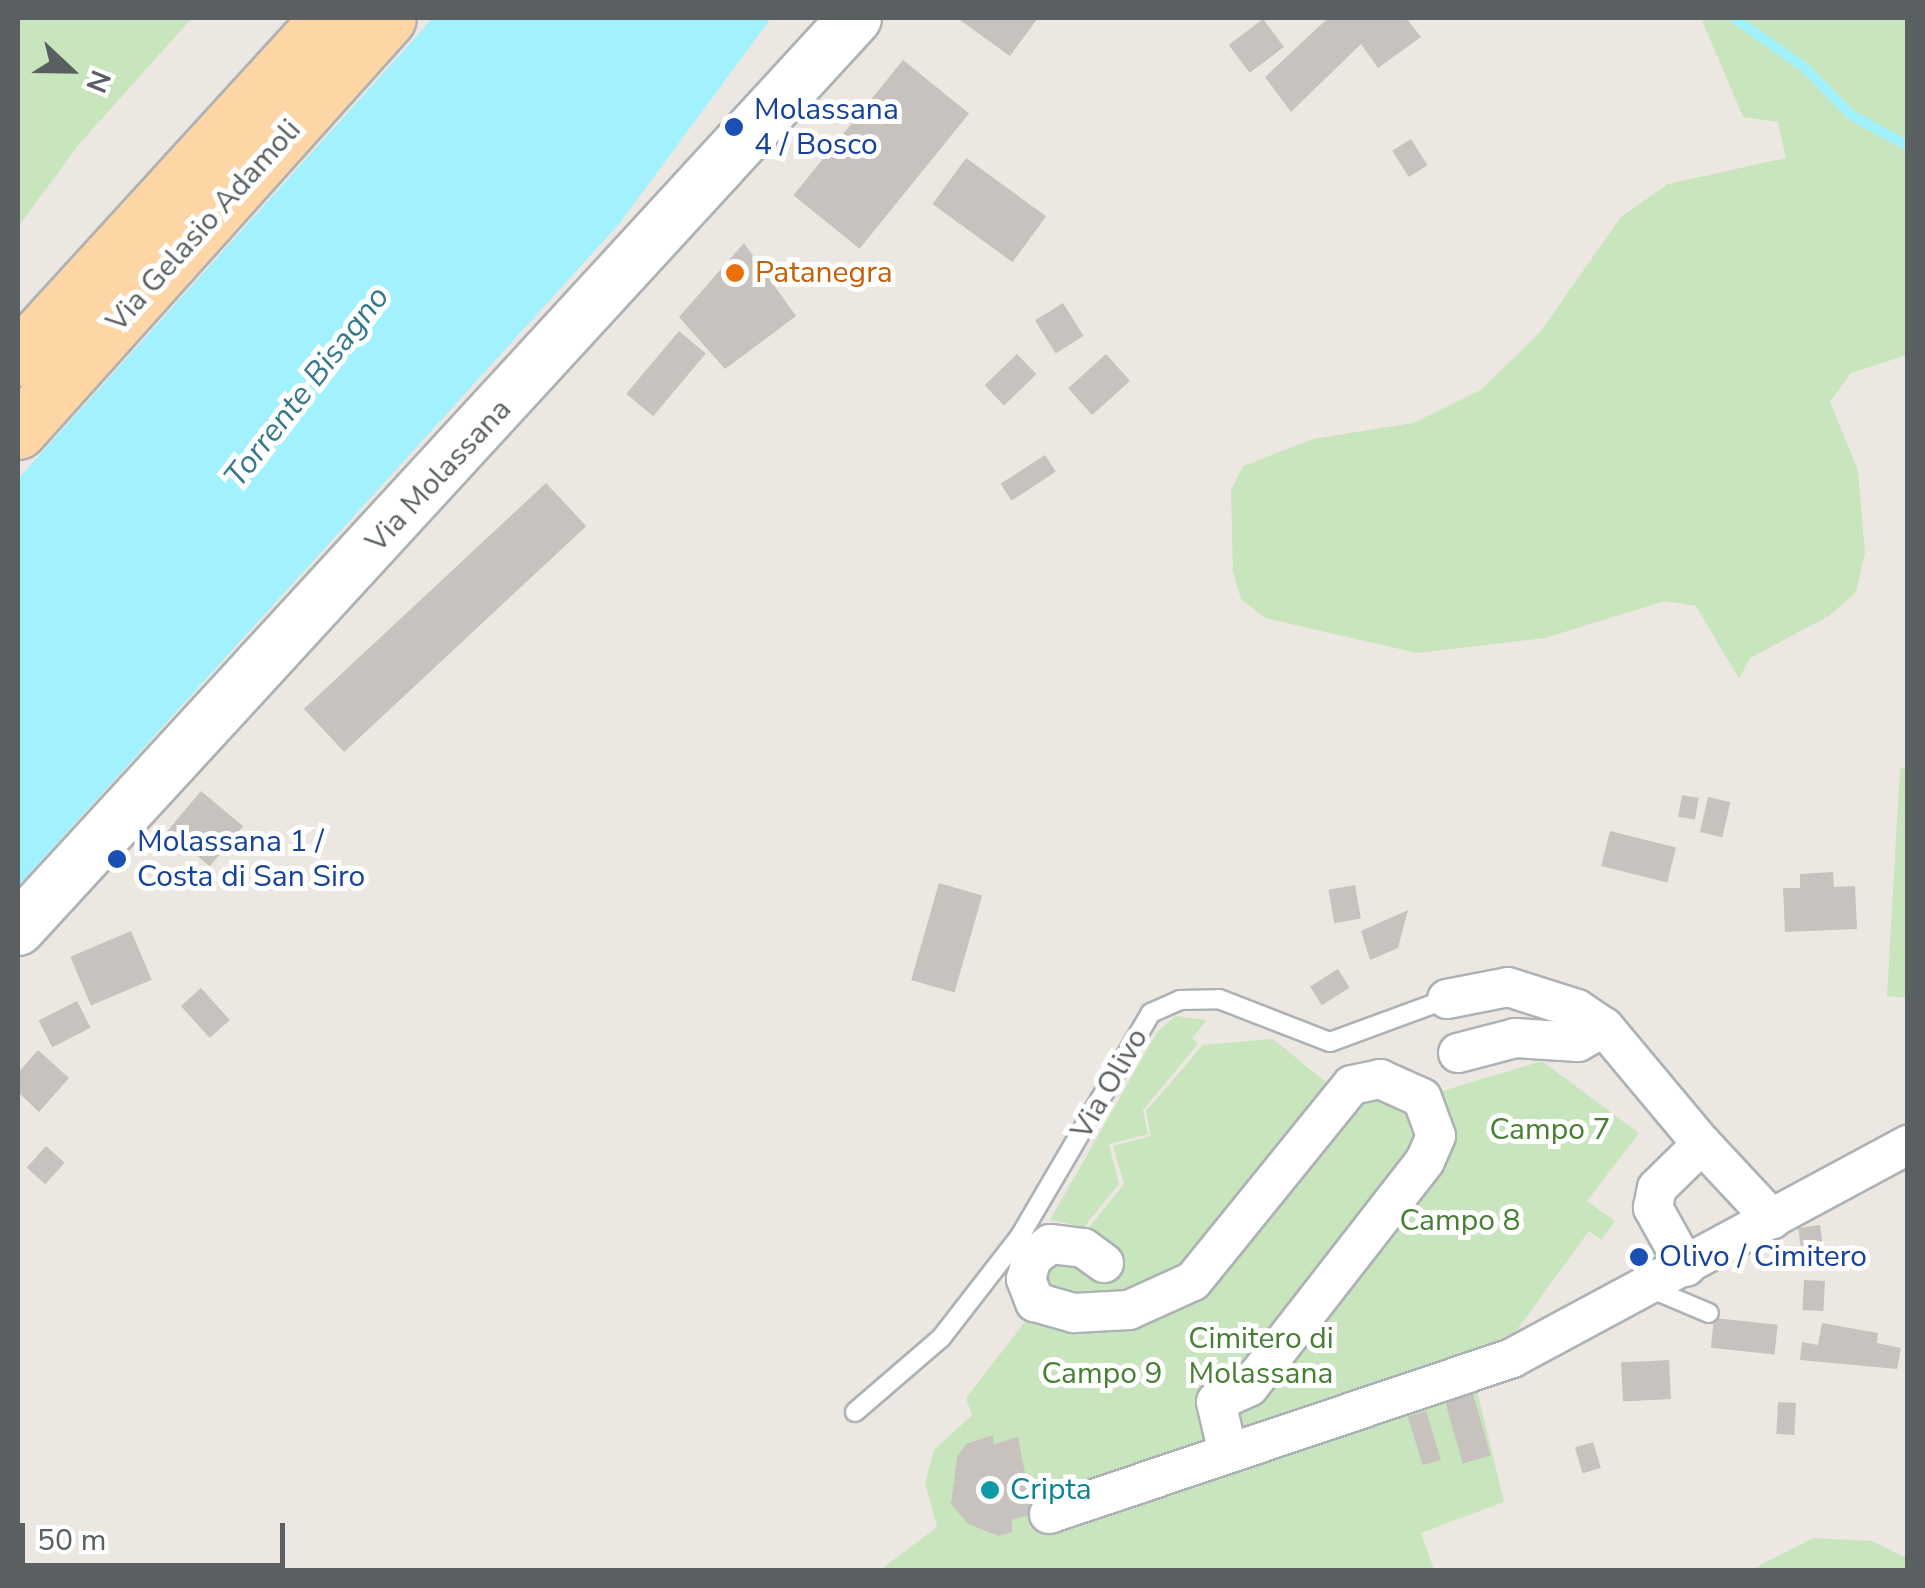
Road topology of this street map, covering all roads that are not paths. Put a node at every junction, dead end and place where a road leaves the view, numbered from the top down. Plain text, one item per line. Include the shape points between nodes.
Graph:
1 (328, 18) edge
2 (388, 18) edge
3 (855, 18) edge
4 (18, 358) edge
5 (18, 430) edge
6 (18, 929) edge
7 (1446, 999) joint
8 (1604, 1027) junction
9 (1458, 1053) dead end
10 (1702, 1144) junction
11 (1908, 1145) edge
12 (1772, 1219) junction
13 (1104, 1262) dead end
14 (1686, 1266) junction
15 (1647, 1287) junction
16 (1709, 1313) dead end
17 (855, 1412) dead end
18 (1228, 1454) junction
19 (1049, 1514) dead end

1 - 4 main road, Via Gelasio Adamoli
2 - 5 main road, Via Gelasio Adamoli
3 - 6 main road, Via Molassana
7 - 8 street, Via Olivo via 1480,989 1530,989
7 - 17 lane, Via Olivo via 1330,1042 1219,999 1180,1000 1151,1014 1008,1252 940,1338
8 - 9 street via 1578,1042 1515,1038
8 - 10 street, Via Olivo
10 - 12 street, Via Olivo
10 - 14 street via 1657,1188 1653,1208
11 - 12 street
12 - 14 street
13 - 18 street via 1083,1248 1050,1244 1032,1258 1026,1279 1035,1302 1074,1314 1128,1310 1193,1281 1352,1085 1380,1079 1422,1098 1436,1136 1426,1161 1249,1387 1216,1402
14 - 15 street
15 - 16 lane
15 - 18 street via 1478,1368
18 - 19 street

